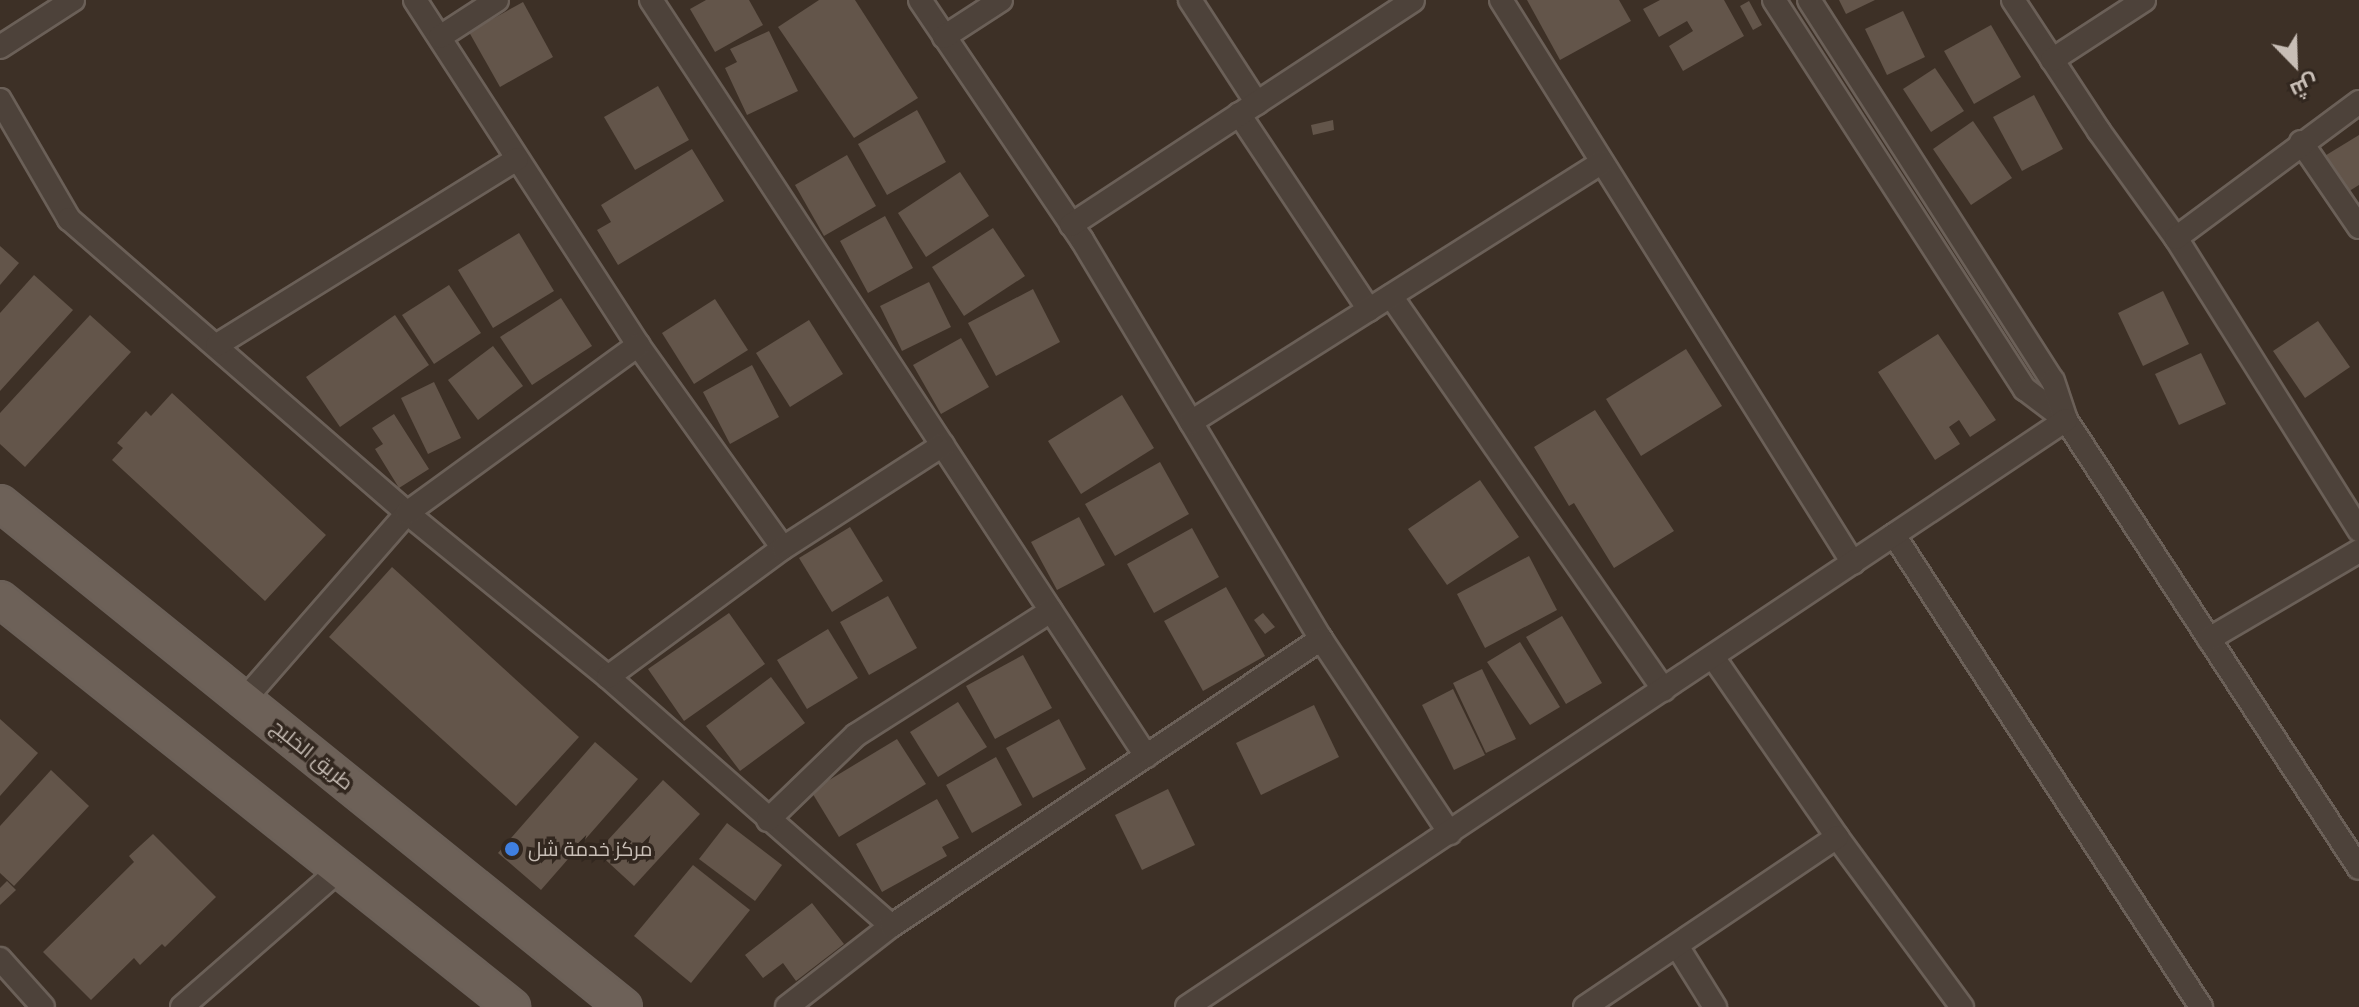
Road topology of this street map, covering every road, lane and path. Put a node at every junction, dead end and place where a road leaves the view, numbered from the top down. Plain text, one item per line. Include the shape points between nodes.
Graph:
1 (73, 0) edge
2 (415, 0) edge
3 (497, 0) edge
4 (651, 0) edge
5 (920, 0) edge
6 (1001, 0) edge
7 (1190, 0) edge
8 (1413, 0) edge
9 (1501, 0) edge
10 (1774, 0) edge
11 (1809, 0) edge
12 (2013, 0) edge
13 (2144, 0) edge
14 (440, 37) junction
15 (944, 37) junction
16 (0, 47) edge
17 (2052, 60) junction
18 (0, 100) edge
19 (2359, 102) edge
20 (1248, 109) junction
21 (2301, 142) junction
22 (517, 159) junction
23 (1602, 162) junction
24 (1071, 225) junction
25 (2359, 227) edge
26 (2176, 238) junction
27 (1391, 296) junction
28 (1369, 310) junction
29 (217, 345) junction
30 (638, 345) junction
31 (2066, 420) junction
32 (1191, 422) junction
33 (943, 445) junction
34 (0, 503) edge
35 (407, 513) junction
36 (2359, 530) edge
37 (1894, 535) junction
38 (783, 548) junction
39 (2359, 551) edge
40 (1853, 563) junction
41 (0, 599) edge
42 (1051, 611) junction
43 (1321, 639) junction
44 (2209, 639) junction
45 (1713, 657) junction
46 (608, 677) junction
47 (1664, 690) junction
48 (244, 700) junction
49 (1146, 756) junction
50 (768, 820) junction
51 (1450, 833) junction
52 (1837, 837) junction
53 (2359, 868) edge
54 (340, 869) junction
55 (891, 926) junction
56 (1677, 946) junction
57 (0, 959) edge
58 (43, 1007) edge
59 (182, 1007) edge
60 (512, 1007) edge
61 (624, 1007) edge
62 (787, 1007) edge
63 (1187, 1007) edge
64 (1585, 1007) edge
65 (1715, 1007) edge
66 (1962, 1007) edge
67 (2201, 1007) edge

1 - 16 street
2 - 14 street
3 - 14 street
4 - 33 street
5 - 15 street
6 - 15 street
7 - 20 street
8 - 20 street
9 - 23 street
10 - 31 street via 2025,389
11 - 31 street via 2053,381
12 - 17 street
13 - 17 street
14 - 22 street
15 - 24 street
17 - 26 street
18 - 29 street via 69,219
19 - 21 street
20 - 24 street
20 - 28 street
21 - 25 street
21 - 26 street
22 - 29 street
22 - 30 street
23 - 27 street
23 - 40 street
24 - 32 street
26 - 36 street
27 - 28 street
27 - 47 street
28 - 32 street
29 - 35 street
30 - 35 street
30 - 38 street
31 - 37 street
31 - 44 street
32 - 43 street
33 - 38 street
33 - 42 street
34 - 48 main road, طريق الخليج
35 - 46 street
35 - 48 street
37 - 40 street
37 - 67 street
38 - 46 street
39 - 44 street
40 - 45 street
41 - 54 main road
42 - 49 street
42 - 50 street via 856,735
43 - 49 street
43 - 51 street
44 - 53 street
45 - 47 street
45 - 52 street
46 - 50 street
47 - 51 street
48 - 61 main road, طريق الخليج
49 - 55 street
50 - 55 street
51 - 63 street
52 - 56 street
52 - 66 street
54 - 59 street
54 - 60 main road
55 - 62 street
56 - 64 street
56 - 65 street
57 - 58 street

